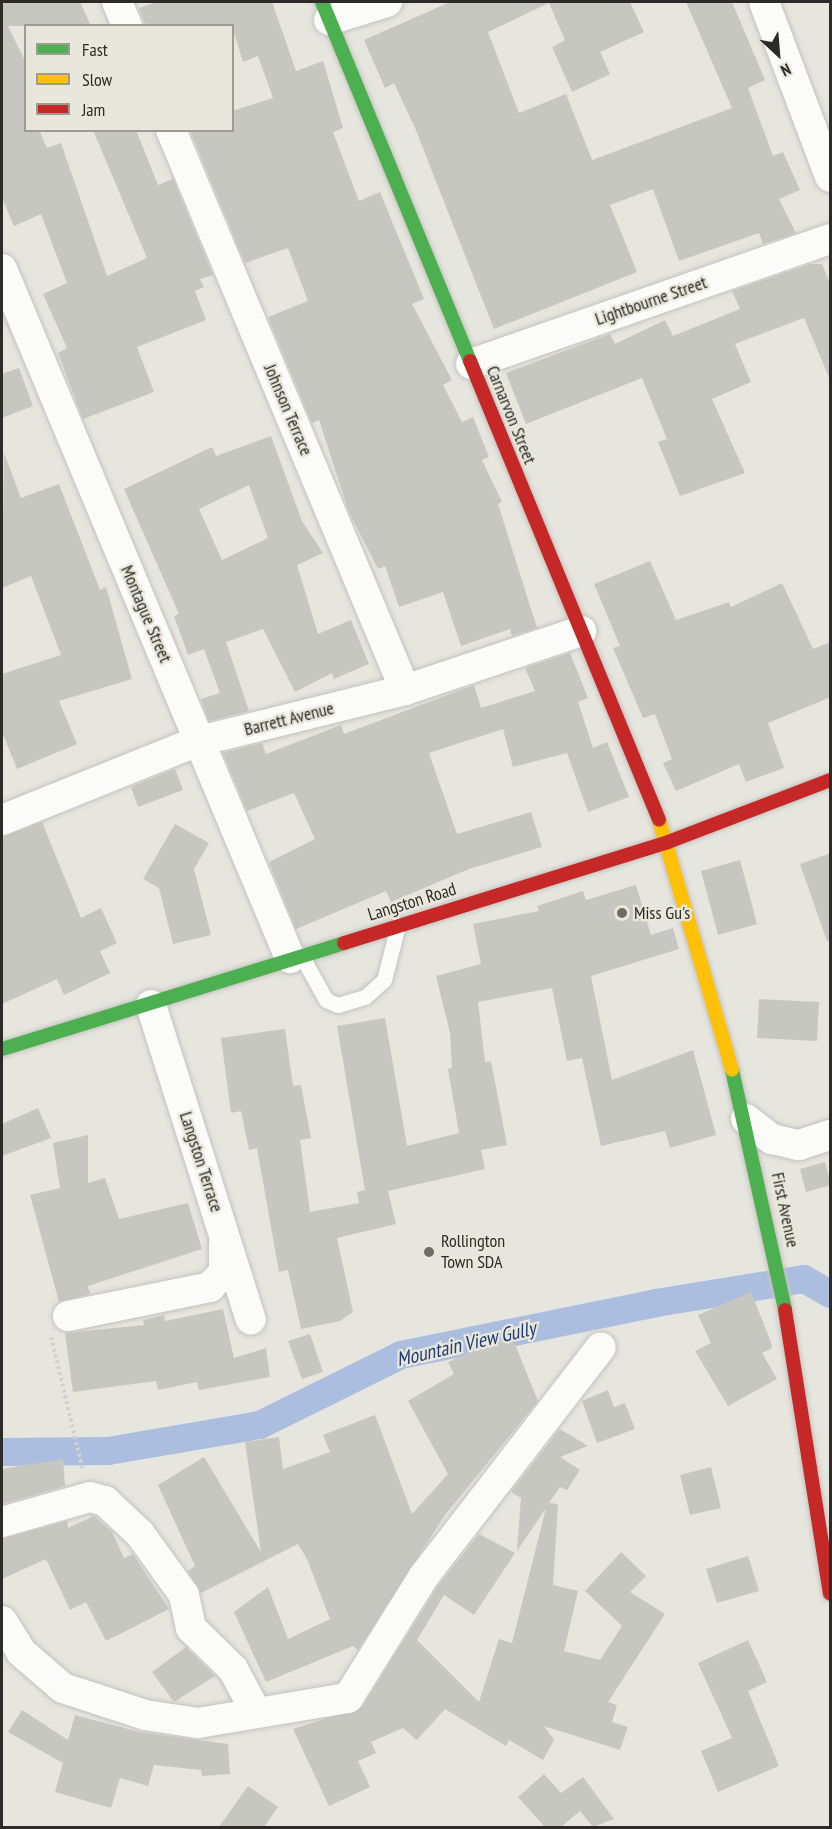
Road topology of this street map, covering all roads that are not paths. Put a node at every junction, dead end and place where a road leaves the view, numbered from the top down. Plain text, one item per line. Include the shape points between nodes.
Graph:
1 (117, 2) edge
2 (387, 2) edge
3 (764, 2) edge
4 (325, 11) edge
5 (126, 24) edge
6 (172, 132) edge
7 (831, 177) edge
8 (831, 239) edge
9 (2, 269) edge
10 (471, 364) junction
11 (581, 631) junction
12 (405, 690) junction
13 (199, 741) junction
14 (831, 780) edge
15 (5, 811) edge
16 (668, 842) junction
17 (398, 925) junction
18 (295, 956) junction
19 (151, 1005) junction
20 (2, 1049) edge
21 (746, 1119) junction
22 (831, 1135) edge
23 (224, 1234) junction
24 (68, 1316) road end
25 (251, 1320) dead end
26 (601, 1347) dead end
27 (2, 1522) edge
28 (831, 1593) edge
29 (2, 1621) edge
30 (244, 1715) junction

1 - 5 street
2 - 4 street
3 - 7 street
4 - 10 street, Carnarvon Street
6 - 12 street, Johnson Terrace
8 - 10 street, Lightbourne Street
9 - 13 street, Montague Street
10 - 11 street, Carnarvon Street
11 - 12 street, Barrett Avenue
11 - 16 street, Carnarvon Street
12 - 13 street, Barrett Avenue
13 - 15 street, Barrett Avenue
13 - 18 street, Montague Street
14 - 16 street, Langston Road
16 - 17 street, Langston Road
16 - 21 street, First Avenue
17 - 18 street, Langston Road
17 - 18 lane via 384,980 357,999 338,1005 326,1000
18 - 19 street, Langston Road
19 - 20 street, Langston Road
19 - 23 street, Langston Terrace
21 - 22 street via 772,1139 799,1145
21 - 28 street, First Avenue via 791,1332
23 - 24 street via 224,1272 210,1287
23 - 25 street, Langston Terrace
26 - 30 street via 424,1576 348,1698
27 - 30 street via 90,1497 105,1501 140,1534 184,1596 191,1628 233,1669 250,1701
29 - 30 street via 21,1652 63,1688 156,1717 198,1723

